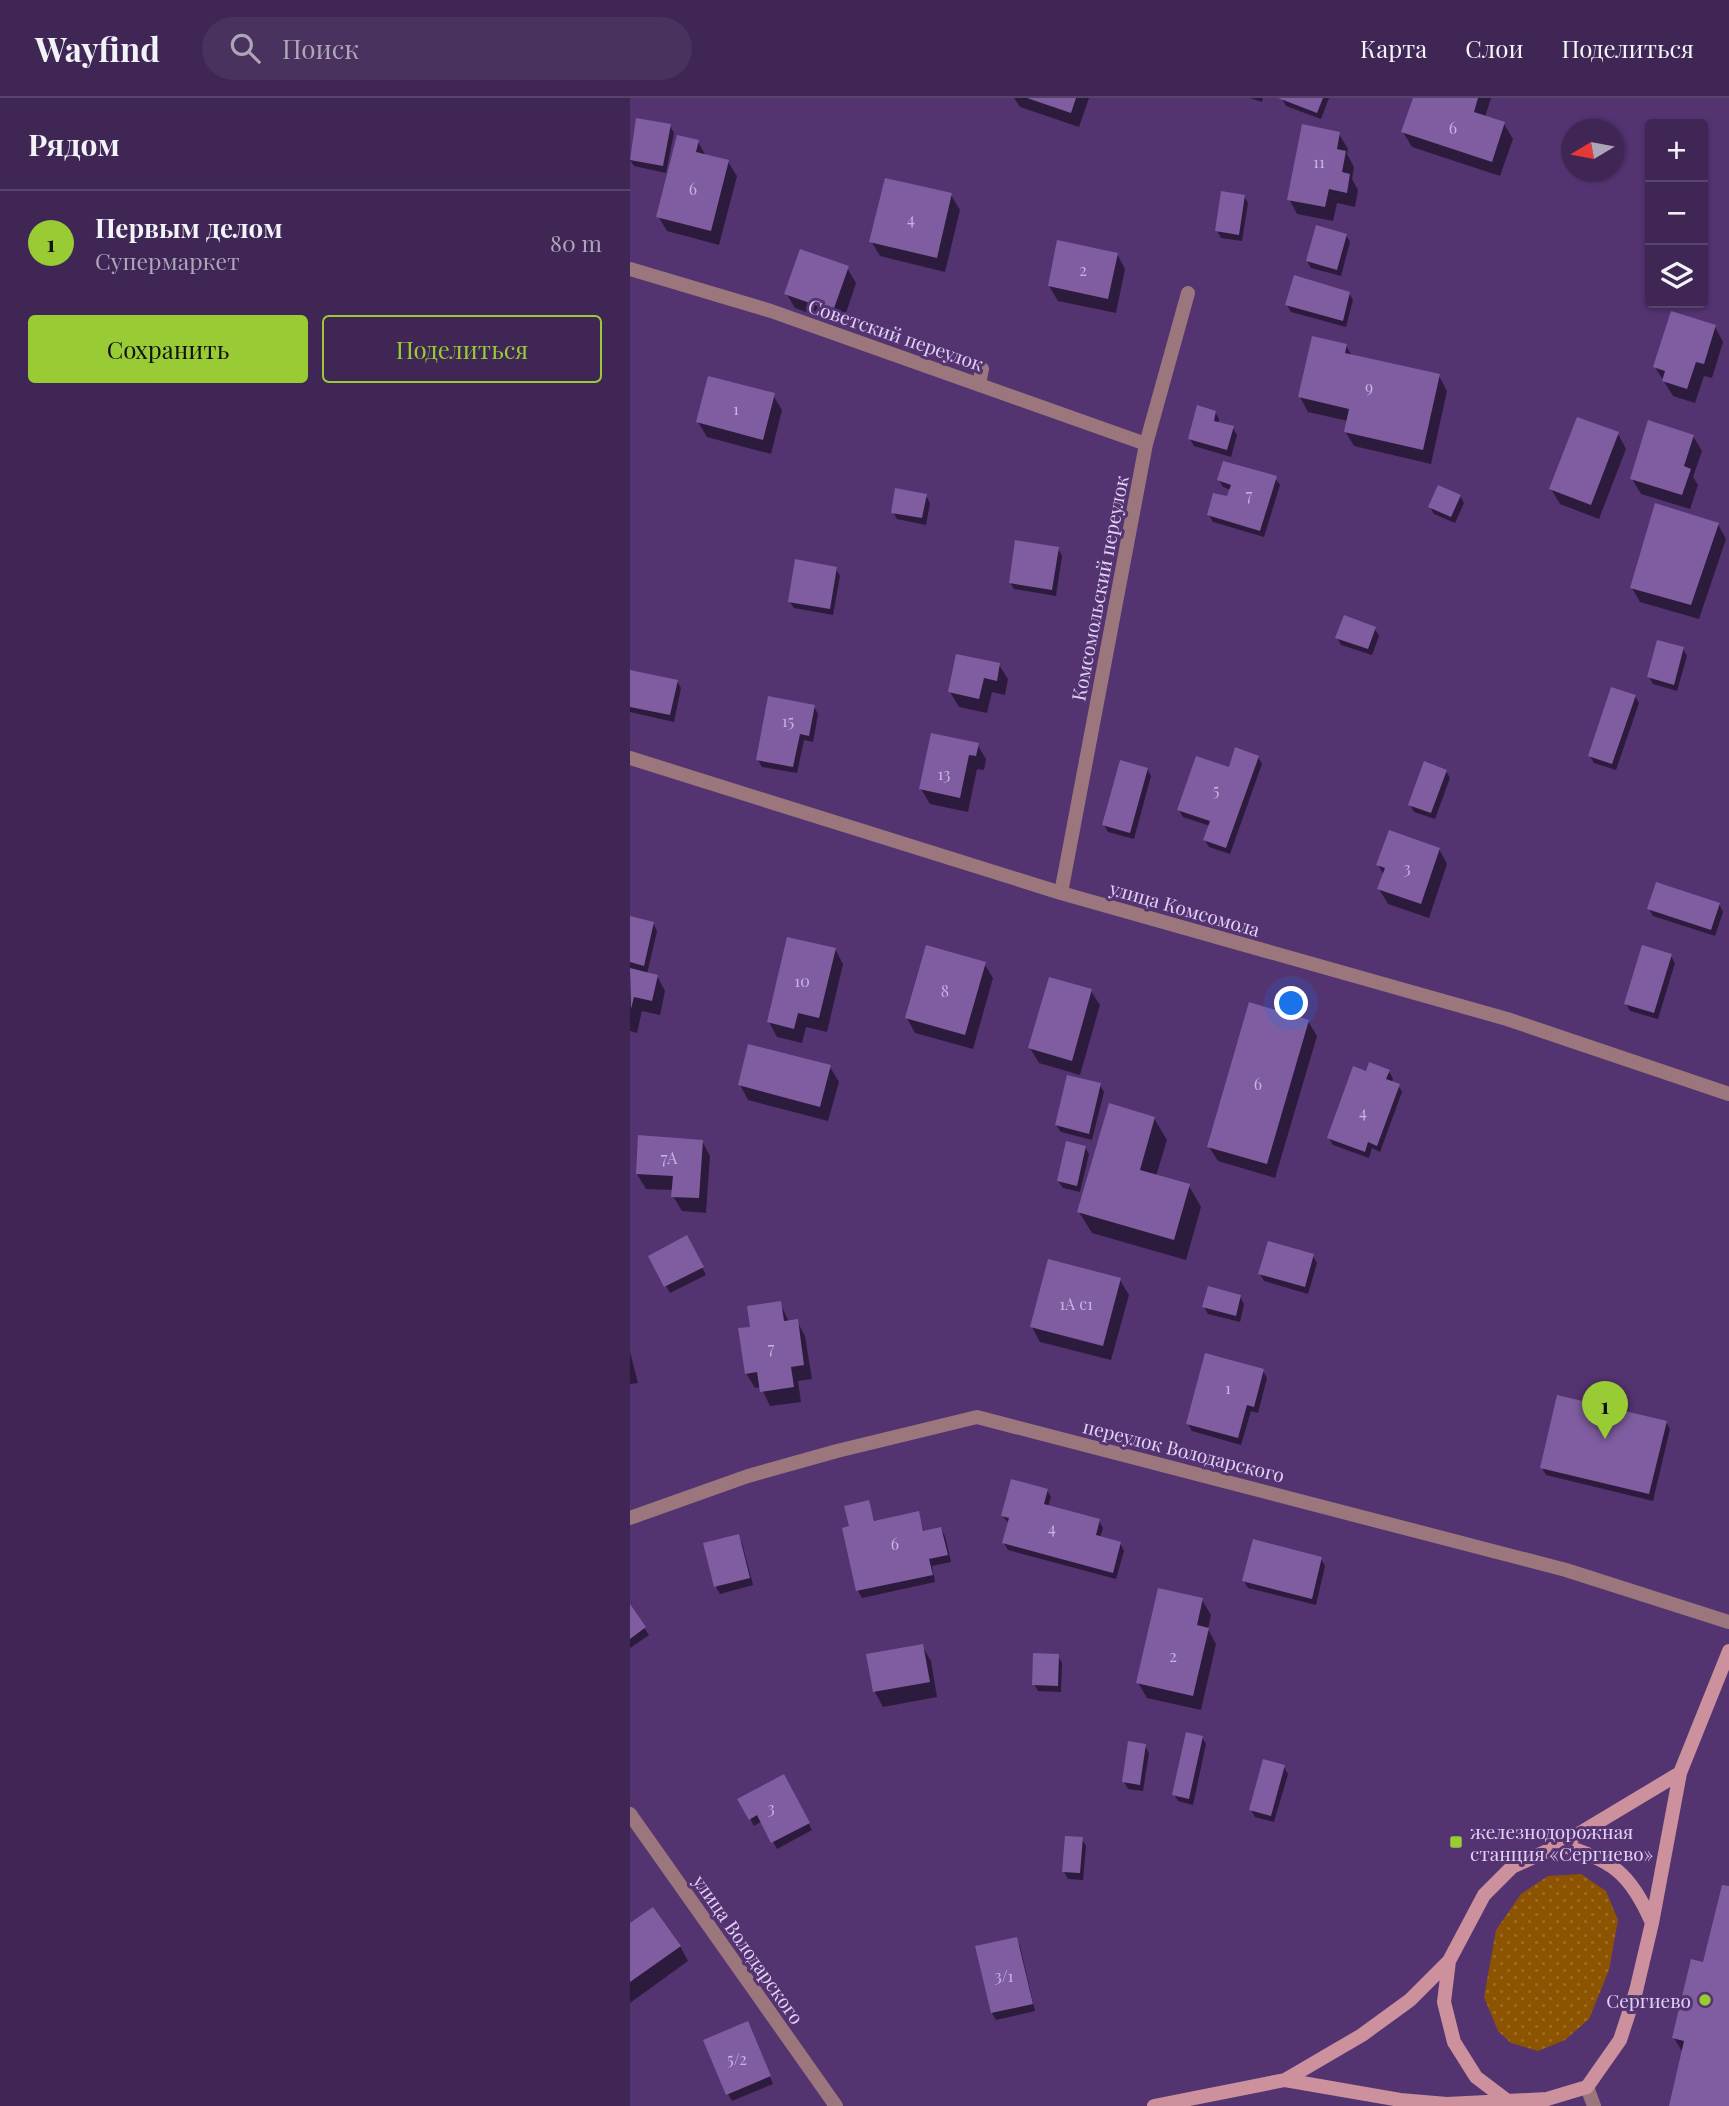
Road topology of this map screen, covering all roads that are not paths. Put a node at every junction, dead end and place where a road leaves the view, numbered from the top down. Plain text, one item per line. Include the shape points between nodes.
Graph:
1 (630, 269) edge
2 (1188, 293) dead end
3 (982, 369) dead end
4 (979, 384) junction
5 (1146, 444) junction
6 (630, 758) edge
7 (1061, 892) junction
8 (1729, 1094) edge
9 (630, 1518) edge
10 (1729, 1622) edge
11 (1729, 1651) edge
12 (1680, 1773) junction
13 (630, 1814) edge
14 (1560, 1845) junction
15 (1653, 1923) junction
16 (1448, 1961) junction
17 (1285, 2080) junction
18 (1587, 2087) junction
19 (1509, 2102) junction
20 (836, 2106) edge
21 (1154, 2106) edge
22 (1594, 2106) edge

1 - 4 street, Советский переулок via 771,311
2 - 5 street, Комсомольский переулок
3 - 4 street
4 - 5 street, Советский переулок
5 - 7 street, Комсомольский переулок
6 - 7 street, улица Комсомола
7 - 8 street, улица Комсомола via 1507,1019
9 - 10 street, переулок Володарского via 748,1476 977,1417 1566,1570
11 - 12 street
12 - 14 street
12 - 15 street
13 - 20 street, улица Володарского
14 - 15 street via 1591,1853 1618,1870 1639,1894
14 - 16 street via 1512,1867 1490,1888
15 - 18 street via 1620,2040
16 - 17 street via 1410,2000 1362,2035
16 - 19 street via 1444,2002 1454,2042 1475,2077
17 - 19 street via 1400,2100
17 - 21 street
18 - 19 street via 1547,2099
18 - 22 street

